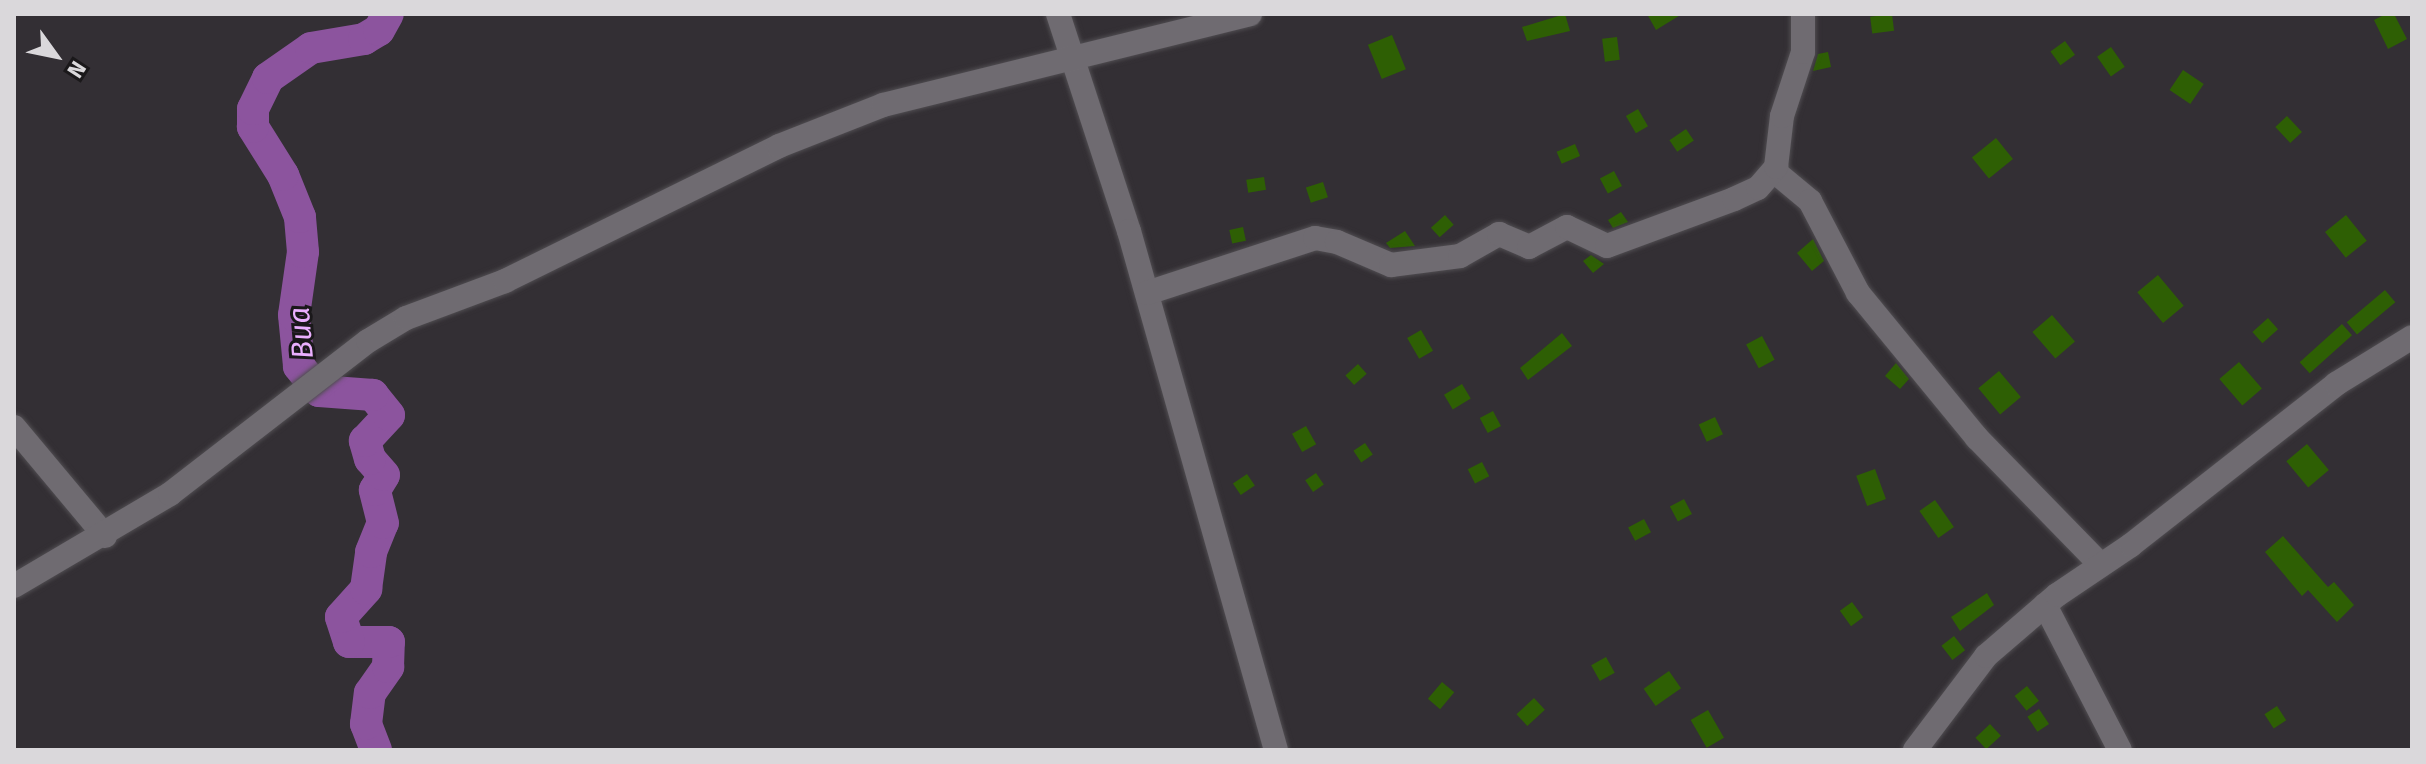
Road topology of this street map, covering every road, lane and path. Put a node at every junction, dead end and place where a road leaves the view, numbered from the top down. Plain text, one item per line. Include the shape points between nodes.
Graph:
1 (1058, 14) edge
2 (1250, 14) edge
3 (1803, 14) edge
4 (1073, 54) junction
5 (1774, 171) junction
6 (1147, 293) junction
7 (2412, 337) edge
8 (14, 427) edge
9 (105, 536) junction
10 (2101, 565) junction
11 (14, 586) edge
12 (2045, 605) junction
13 (1276, 750) edge
14 (1915, 750) edge
15 (2120, 750) edge

1 - 4 street
2 - 4 street
3 - 5 street via 1803,52 1782,116
4 - 6 street
4 - 9 street via 883,105 779,146 505,281 406,318 368,341 170,494
5 - 6 street via 1758,188 1616,245 1567,227 1529,247 1499,234 1460,256 1391,265 1315,238
5 - 10 street via 1810,201 1858,293 1977,438
6 - 13 street
7 - 10 street via 2336,384
8 - 9 street
9 - 11 street
10 - 12 street
12 - 14 street via 1977,666
12 - 15 street

